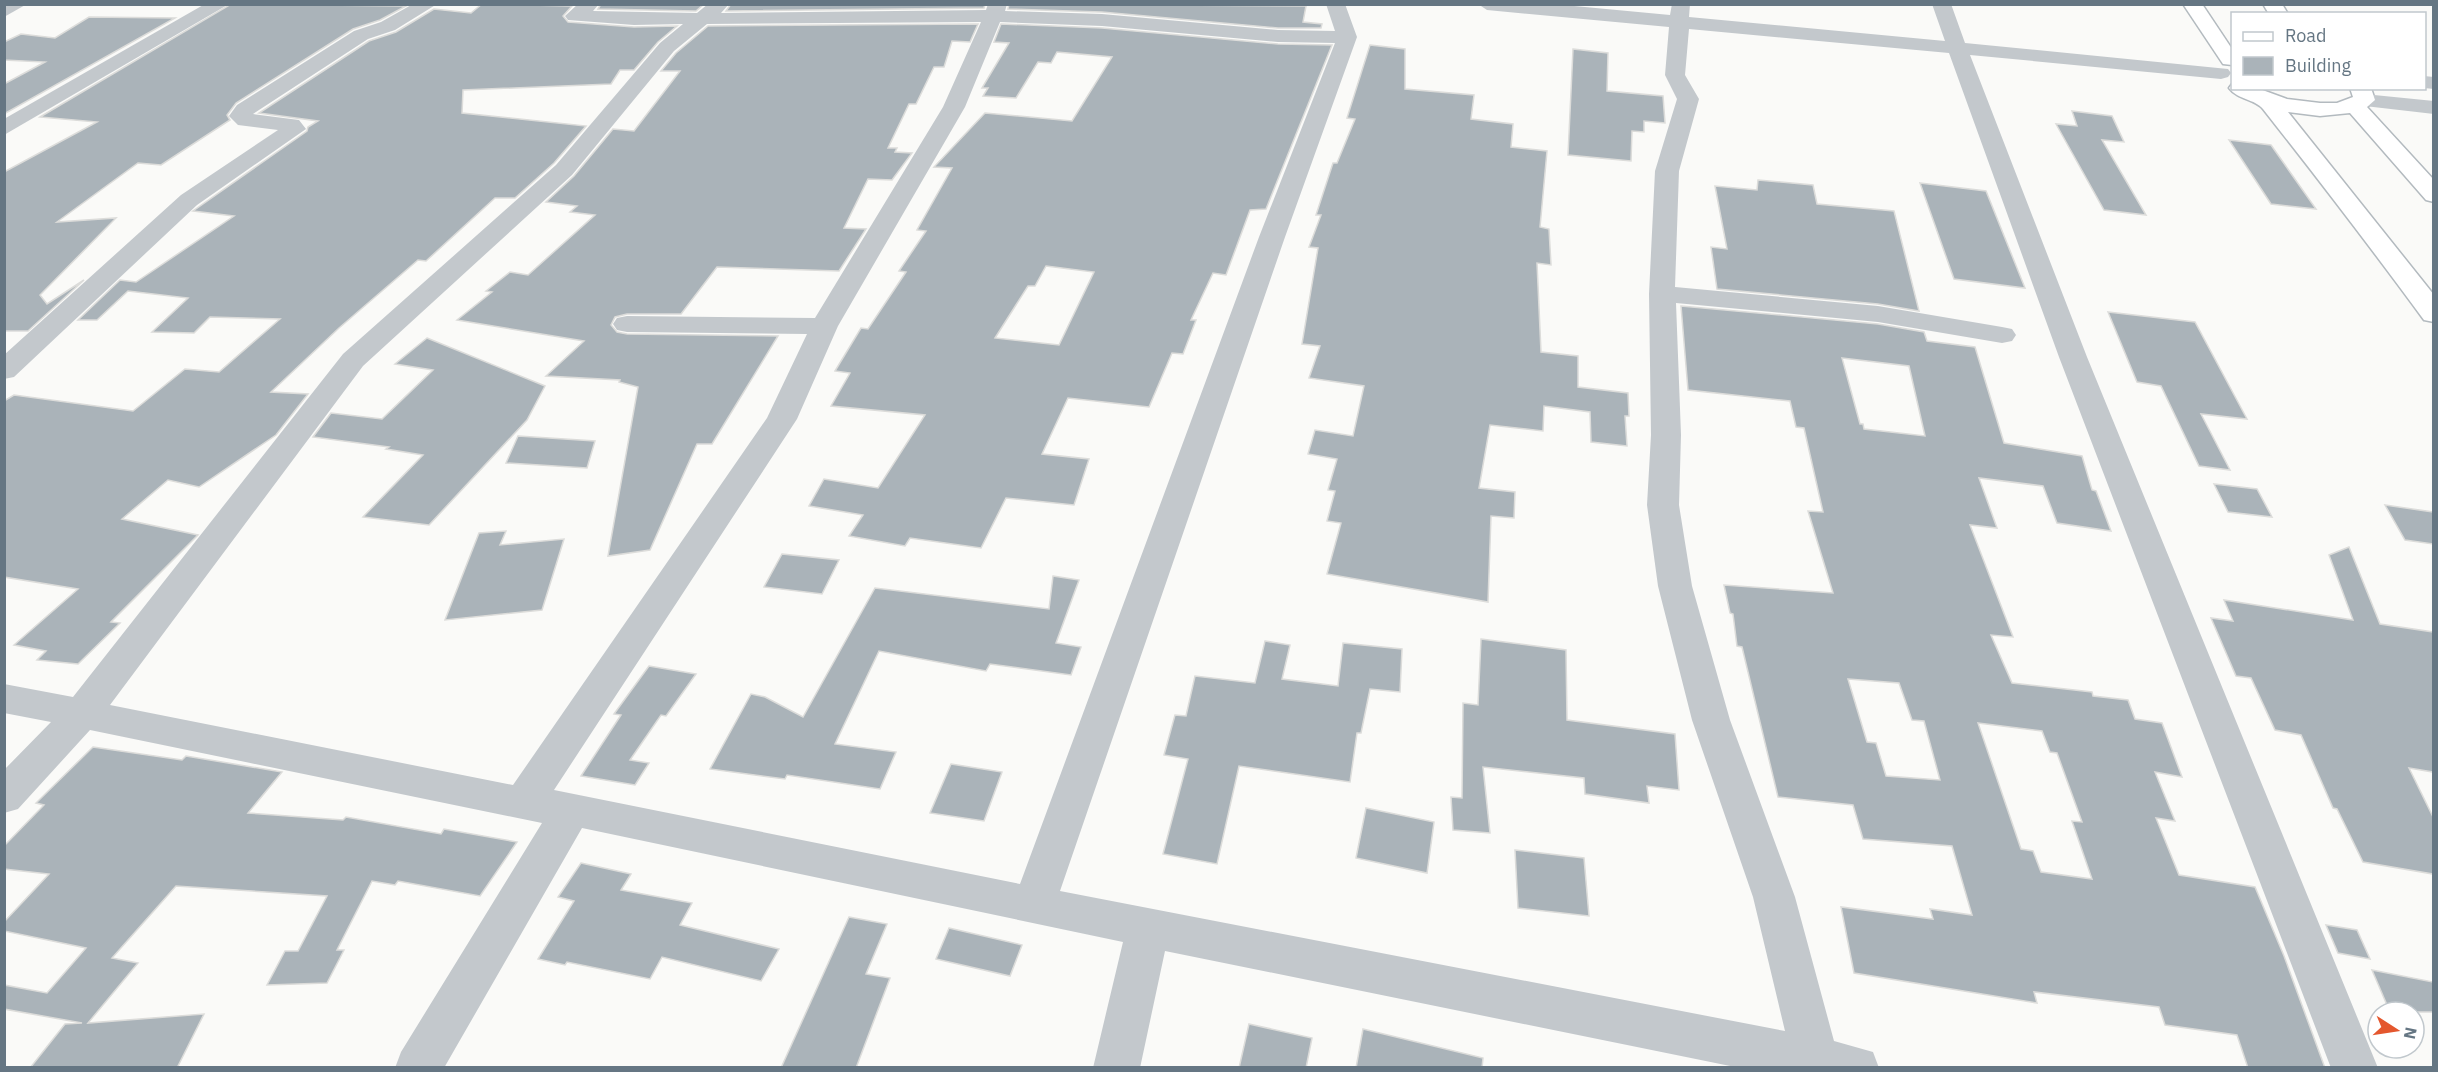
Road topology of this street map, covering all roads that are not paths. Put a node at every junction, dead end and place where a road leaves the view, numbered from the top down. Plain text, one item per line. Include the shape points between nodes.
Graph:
1 (18, 4) edge
2 (220, 4) edge
3 (428, 4) edge
4 (590, 4) edge
5 (1335, 4) edge
6 (1486, 4) edge
7 (1941, 4) edge
8 (2192, 4) edge
9 (994, 10) edge
10 (4, 11) edge
11 (712, 11) edge
12 (1681, 13) edge
13 (1347, 37) junction
14 (1957, 48) junction
15 (2229, 69) edge
16 (2245, 90) edge
17 (2360, 98) edge
18 (2266, 99) junction
19 (2433, 108) edge
20 (4, 128) edge
21 (2433, 195) edge
22 (1662, 294) junction
23 (2433, 314) edge
24 (627, 324) dead end
25 (824, 326) junction
26 (2002, 335) dead end
27 (4, 371) edge
28 (4, 698) edge
29 (81, 714) junction
30 (4, 797) edge
31 (523, 804) junction
32 (572, 809) junction
33 (1034, 905) junction
34 (1148, 927) junction
35 (1815, 1059) junction
36 (418, 1068) edge
37 (1116, 1068) edge
38 (1856, 1068) edge
39 (2355, 1068) edge

1 - 10 street
2 - 20 street
3 - 27 street via 388,26 361,35 246,110 240,116 246,120 291,125 295,129 189,200
4 - 11 street via 575,16 634,19
5 - 13 street
6 - 12 street
7 - 14 street
8 - 15 main road
9 - 11 street
9 - 13 street via 1278,36
9 - 25 street via 954,107
11 - 29 street via 667,47 564,170 353,360
12 - 14 street
12 - 22 street via 1675,75 1688,99 1667,171
13 - 33 street
14 - 15 street
14 - 39 street via 2073,357
16 - 18 main road
17 - 18 main road via 2316,109
17 - 19 street
17 - 21 main road
18 - 23 main road
22 - 26 street via 1878,314
22 - 35 street via 1664,505 1675,586 1712,720 1774,897
24 - 25 street
25 - 31 street via 782,419
28 - 29 street
29 - 30 street
29 - 31 street
31 - 32 street
32 - 33 street
32 - 36 street
33 - 34 street
34 - 35 street
34 - 37 street
35 - 38 street

